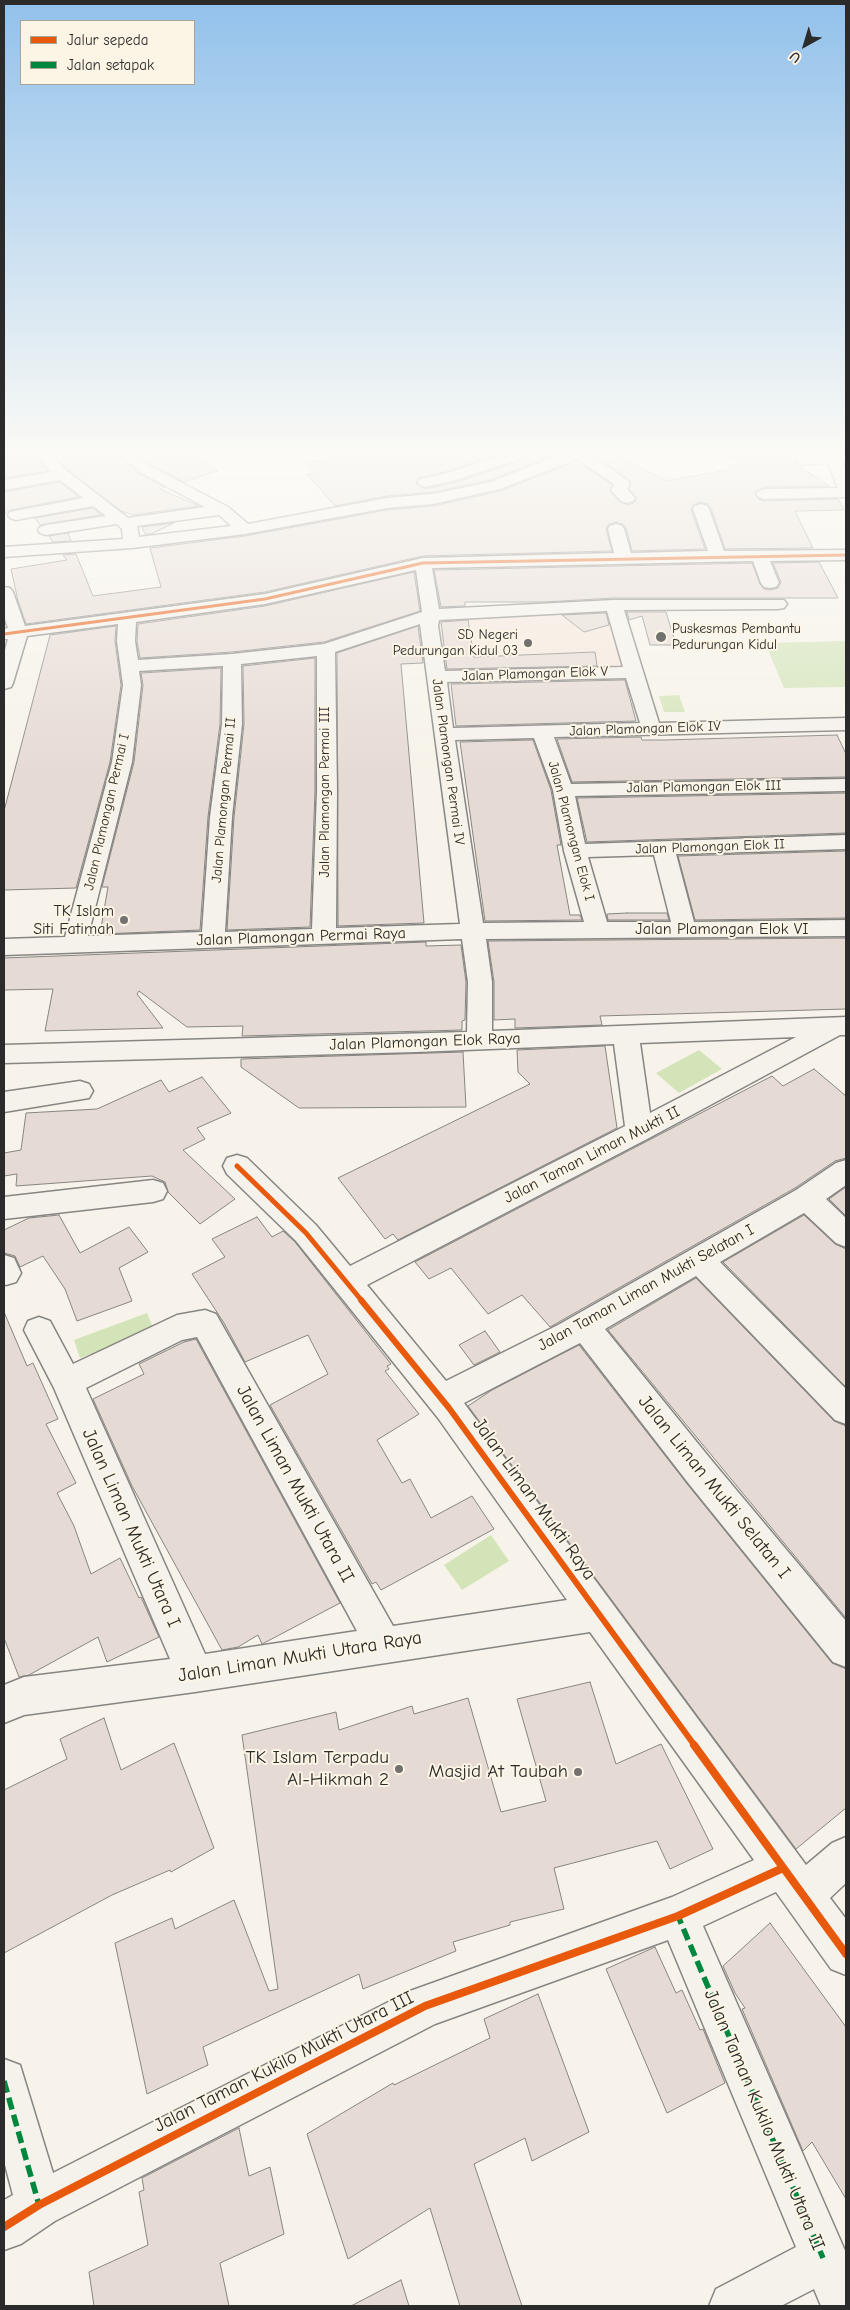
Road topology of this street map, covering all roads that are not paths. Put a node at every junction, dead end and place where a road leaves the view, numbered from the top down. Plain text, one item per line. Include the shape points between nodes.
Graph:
1 (423, 563) junction
2 (431, 563) edge
3 (762, 563) edge
4 (770, 583) dead end
5 (4, 592) edge
6 (778, 604) dead end
7 (614, 605) junction
8 (430, 615) junction
9 (128, 616) junction
10 (11, 634) edge
11 (326, 649) junction
12 (232, 660) junction
13 (130, 666) junction
14 (634, 672) junction
15 (436, 677) junction
16 (4, 684) edge
17 (846, 724) edge
18 (651, 728) junction
19 (542, 733) junction
20 (444, 734) junction
21 (846, 785) edge
22 (563, 790) junction
23 (846, 842) edge
24 (664, 849) junction
25 (575, 851) junction
26 (846, 928) edge
27 (684, 929) junction
28 (598, 930) junction
29 (472, 931) junction
30 (324, 935) junction
31 (213, 940) junction
32 (74, 946) junction
33 (4, 947) edge
34 (842, 1026) edge
35 (626, 1036) junction
36 (479, 1041) junction
37 (4, 1054) edge
38 (80, 1091) dead end
39 (4, 1102) edge
40 (639, 1131) junction
41 (237, 1166) dead end
42 (846, 1171) edge
43 (153, 1191) dead end
44 (806, 1198) junction
45 (4, 1208) edge
46 (846, 1235) edge
47 (699, 1259) junction
48 (346, 1282) junction
49 (584, 1325) junction
50 (39, 1330) dead end
51 (67, 1382) junction
52 (442, 1399) junction
53 (846, 1410) edge
54 (598, 1613) junction
55 (384, 1645) junction
56 (846, 1649) edge
57 (196, 1674) junction
58 (4, 1704) edge
59 (846, 1856) edge
60 (793, 1881) junction
61 (678, 1916) junction
62 (846, 1954) edge
63 (4, 2081) edge
64 (21, 2216) edge
65 (823, 2258) junction
66 (733, 2306) edge
67 (845, 2306) edge

1 - 2 street
1 - 8 street, Jalan Plamongan Permai IV
1 - 9 street via 266,599
3 - 4 street
5 - 10 street
6 - 7 street
7 - 8 street
7 - 14 street
8 - 11 street
8 - 15 street, Jalan Plamongan Permai IV
9 - 10 street
9 - 13 street, Jalan Plamongan Permai I via 126,641
10 - 16 street
11 - 12 street
11 - 30 street, Jalan Plamongan Permai III
12 - 13 street
12 - 31 street, Jalan Plamongan Permai II via 232,724 221,817
13 - 32 street, Jalan Plamongan Permai I via 132,685 122,762
14 - 15 street, Jalan Plamongan Elok V
14 - 18 street
15 - 20 street, Jalan Plamongan Permai IV
17 - 18 street, Jalan Plamongan Elok IV
18 - 19 street, Jalan Plamongan Elok IV
19 - 20 street, Jalan Plamongan Elok IV
19 - 22 street, Jalan Plamongan Elok I
20 - 29 street, Jalan Plamongan Permai IV
21 - 22 street, Jalan Plamongan Elok III
22 - 25 street, Jalan Plamongan Elok I
23 - 24 street, Jalan Plamongan Elok II
24 - 25 street, Jalan Plamongan Elok II
24 - 27 street
25 - 28 street, Jalan Plamongan Elok I
26 - 27 street, Jalan Plamongan Elok VI
27 - 28 street, Jalan Plamongan Elok VI
28 - 29 street, Jalan Plamongan Permai Raya
29 - 30 street, Jalan Plamongan Permai Raya
29 - 36 street, Jalan Plamongan Permai IV via 480,982
30 - 31 street, Jalan Plamongan Permai Raya
31 - 32 street, Jalan Plamongan Permai Raya
32 - 33 street, Jalan Plamongan Permai Raya
34 - 35 street, Jalan Plamongan Elok Raya
34 - 40 street, Jalan Taman Liman Mukti II
35 - 36 street, Jalan Plamongan Elok Raya
35 - 40 street
36 - 37 street, Jalan Plamongan Elok Raya
38 - 39 street
40 - 48 street, Jalan Taman Liman Mukti II
41 - 48 street, Jalan Liman Mukti Raya via 306,1233
42 - 44 street, Jalan Taman Liman Mukti Selatan I
43 - 45 street
44 - 46 street
44 - 47 street, Jalan Taman Liman Mukti Selatan I
47 - 49 street, Jalan Taman Liman Mukti Selatan I
47 - 53 street
48 - 52 street, Jalan Liman Mukti Raya
49 - 52 street, Jalan Taman Liman Mukti Selatan I
49 - 56 street, Jalan Liman Mukti Selatan I
50 - 51 street, Jalan Liman Mukti Utara I
51 - 55 street, Jalan Liman Mukti Utara II via 177,1328 205,1323
51 - 57 street, Jalan Liman Mukti Utara I
52 - 54 street, Jalan Liman Mukti Raya
54 - 55 street, Jalan Liman Mukti Utara Raya
54 - 60 street, Jalan Liman Mukti Raya
55 - 57 street, Jalan Liman Mukti Utara Raya
57 - 58 street, Jalan Liman Mukti Utara Raya via 24,1696
59 - 60 street, Jalan Taman Kukilo Mukti Utara III
60 - 61 street, Jalan Taman Kukilo Mukti Utara III
60 - 62 street, Jalan Liman Mukti Raya
61 - 64 street, Jalan Taman Kukilo Mukti Utara III via 425,2006
61 - 65 street, Jalan Taman Kukilo Mukti Utara II
63 - 64 street
65 - 66 street, Jalan Taman Kukilo Mukti Utara II
65 - 67 street

